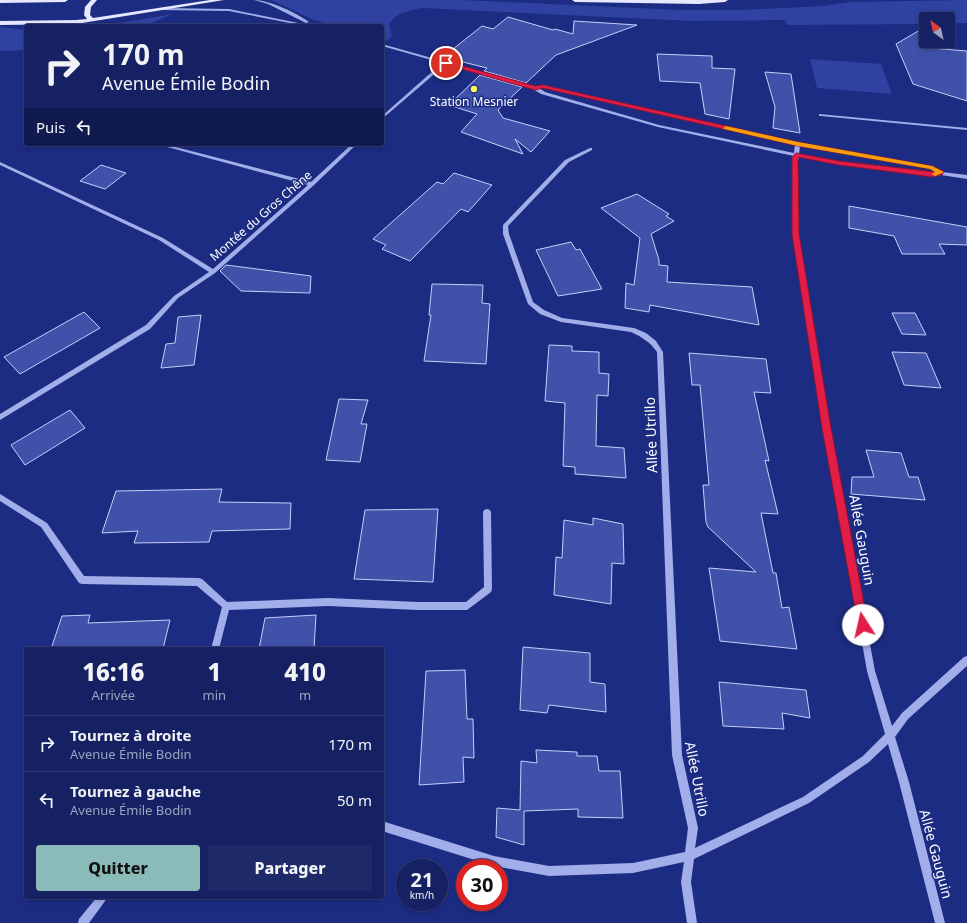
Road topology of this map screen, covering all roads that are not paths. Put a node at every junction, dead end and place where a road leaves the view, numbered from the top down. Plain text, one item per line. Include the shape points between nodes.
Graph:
1 (66, 0) edge
2 (94, 0) edge
3 (222, 0) edge
4 (256, 0) edge
5 (575, 0) edge
6 (724, 0) edge
7 (0, 1) edge
8 (161, 9) junction
9 (92, 20) junction
10 (0, 23) edge
11 (304, 24) edge
12 (309, 24) edge
13 (384, 46) edge
14 (446, 63) junction
15 (535, 88) junction
16 (820, 115) dead end
17 (384, 116) edge
18 (967, 129) edge
19 (798, 144) junction
20 (166, 146) edge
21 (353, 146) edge
22 (590, 149) dead end
23 (796, 155) junction
24 (0, 163) edge
25 (941, 172) junction
26 (967, 177) edge
27 (312, 184) junction
28 (213, 272) junction
29 (0, 417) edge
30 (0, 497) edge
31 (487, 512) dead end
32 (226, 606) junction
33 (216, 647) edge
34 (967, 660) edge
35 (891, 735) junction
36 (384, 827) edge
37 (690, 856) junction
38 (101, 899) edge
39 (83, 923) edge
40 (692, 923) edge
41 (940, 923) edge

1 - 7 main road
2 - 9 main road via 86,11 86,15
3 - 8 main road
4 - 12 street
5 - 6 main road
8 - 9 main road
8 - 11 street via 229,10
9 - 10 main road via 54,24
13 - 14 street
14 - 15 street
14 - 17 street
15 - 19 street via 543,86
15 - 23 street via 543,93 658,126
16 - 18 street
19 - 23 street, Allée Gauguin
19 - 25 street via 932,168
20 - 27 street
21 - 27 street, Montée du Gros Chêne
22 - 37 street, Allée Utrillo via 567,161 505,226 506,234 530,304 561,320 632,330 644,335 660,352 677,755 693,828
23 - 25 street via 905,172 933,175
23 - 35 street, Allée Gauguin via 796,234 827,428 871,671
24 - 28 street via 161,239
25 - 26 street
27 - 28 street, Montée du Gros Chêne
28 - 29 street, Montée du Gros Chêne via 176,296 148,327
30 - 32 street via 44,525 82,580 199,582
31 - 32 street via 488,589 467,606 328,602
32 - 33 street
34 - 35 street via 905,716
35 - 37 street via 866,759 806,800
35 - 41 street, Allée Gauguin
36 - 37 street via 494,861 549,871 633,868
37 - 40 street via 686,882
38 - 39 street

